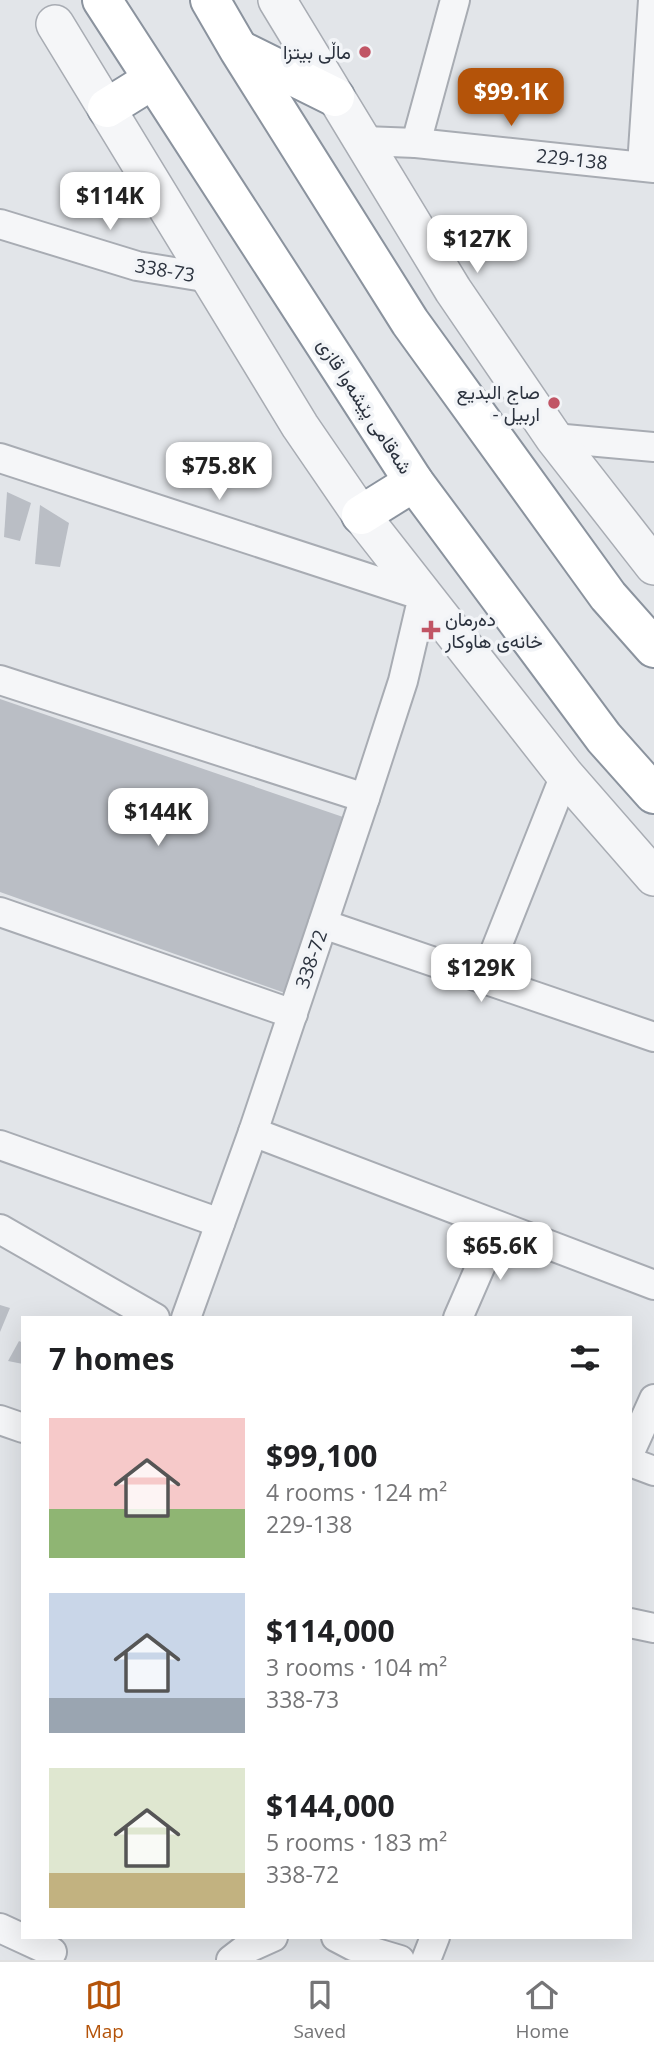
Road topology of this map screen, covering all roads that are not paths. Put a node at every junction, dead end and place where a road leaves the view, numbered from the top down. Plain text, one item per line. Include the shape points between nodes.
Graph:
1 (102, 0) edge
2 (210, 0) edge
3 (277, 0) edge
4 (455, 0) edge
5 (653, 0) edge
6 (55, 24) dead end
7 (239, 50) junction
8 (152, 80) junction
9 (335, 97) junction
10 (107, 108) junction
11 (364, 141) junction
12 (416, 143) junction
13 (648, 167) edge
14 (0, 224) edge
15 (210, 278) junction
16 (554, 438) junction
17 (654, 447) edge
18 (0, 457) edge
19 (414, 482) junction
20 (360, 515) junction
21 (654, 566) edge
22 (423, 596) junction
23 (654, 648) edge
24 (0, 680) edge
25 (565, 775) junction
26 (654, 794) edge
27 (365, 798) junction
28 (654, 877) edge
29 (0, 912) edge
30 (323, 924) junction
31 (484, 979) junction
32 (293, 1014) junction
33 (654, 1037) edge
34 (253, 1132) junction
35 (0, 1145) edge
36 (220, 1223) junction
37 (498, 1226) junction
38 (0, 1229) edge
39 (654, 1284) edge
40 (152, 1316) edge
41 (187, 1316) edge
42 (459, 1316) edge
43 (654, 1399) edge
44 (0, 1420) edge
45 (21, 1427) edge
46 (632, 1448) edge
47 (632, 1463) edge
48 (654, 1471) edge
49 (632, 1623) edge
50 (654, 1628) edge
51 (0, 1928) edge
52 (21, 1937) edge
53 (26, 1939) edge
54 (269, 1939) edge
55 (339, 1939) edge
56 (434, 1939) edge
57 (53, 1950) edge
58 (231, 1960) edge
59 (400, 1960) edge
60 (426, 1960) edge

1 - 8 highway, شەقامی پێشەوا قازی
2 - 7 highway
3 - 9 street
4 - 12 street
5 - 13 street
6 - 10 street
7 - 9 highway
7 - 23 highway via 410,322 608,596
8 - 10 highway
8 - 19 highway, شەقامی پێشەوا قازی
9 - 11 street
10 - 15 street
11 - 12 street, 229-138
11 - 16 street via 453,290
12 - 13 street, 229-138
14 - 15 street, 338-73 via 138,266
15 - 20 street
16 - 17 street
16 - 21 street
18 - 22 street
19 - 20 highway
19 - 26 highway, شەقامی پێشەوا قازی via 604,738
20 - 22 street
22 - 25 street
22 - 27 street, 338-72 via 403,681
24 - 27 street
25 - 28 street
25 - 31 street
27 - 30 street, 338-72
29 - 32 street
30 - 31 street
30 - 32 street, 338-72
31 - 33 street
32 - 34 street, 338-72
34 - 36 street, 338-72
34 - 37 street
35 - 36 street
36 - 41 street, 338-72
37 - 39 street
37 - 42 street
38 - 40 street
43 - 46 street
44 - 45 street
47 - 48 street
49 - 50 street
51 - 52 street
53 - 57 street
54 - 58 street
55 - 59 street
56 - 60 street

